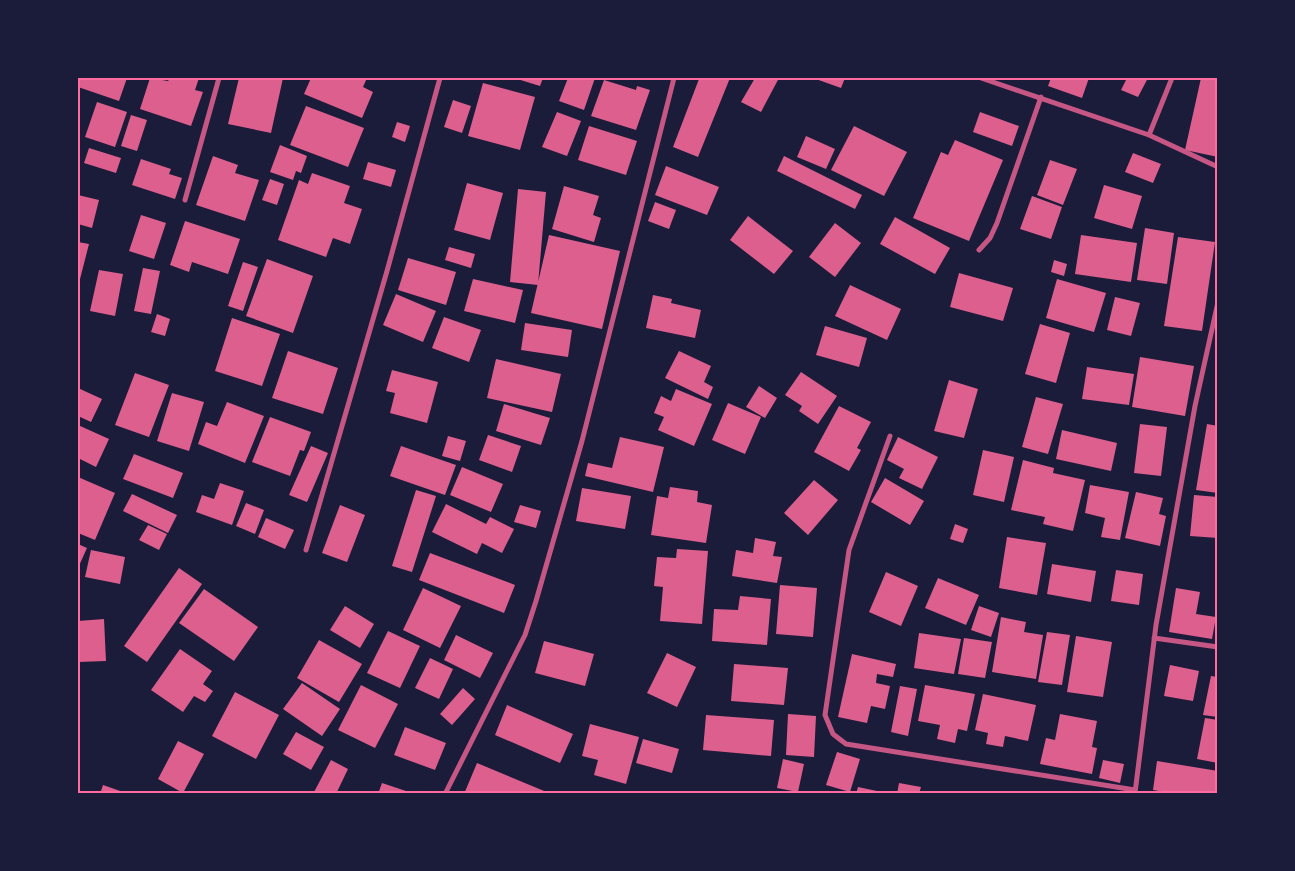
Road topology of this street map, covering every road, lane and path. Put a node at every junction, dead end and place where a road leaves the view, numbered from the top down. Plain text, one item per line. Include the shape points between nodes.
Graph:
1 (219, 78) edge
2 (440, 78) edge
3 (674, 78) edge
4 (981, 78) edge
5 (1172, 78) edge
6 (1042, 98) junction
7 (1149, 135) junction
8 (1218, 167) edge
9 (184, 200) dead end
10 (979, 250) dead end
11 (1218, 302) edge
12 (890, 436) dead end
13 (306, 550) dead end
14 (1154, 638) junction
15 (1218, 647) edge
16 (1135, 792) edge
17 (445, 794) edge

1 - 9 street
2 - 13 street
3 - 17 street via 582,441 536,601 525,635
4 - 6 street
5 - 7 street
6 - 7 street
6 - 10 street via 997,223
7 - 8 street
11 - 14 street via 1195,406
12 - 16 street via 849,550 825,714 833,734 846,744
14 - 15 street
14 - 16 street

